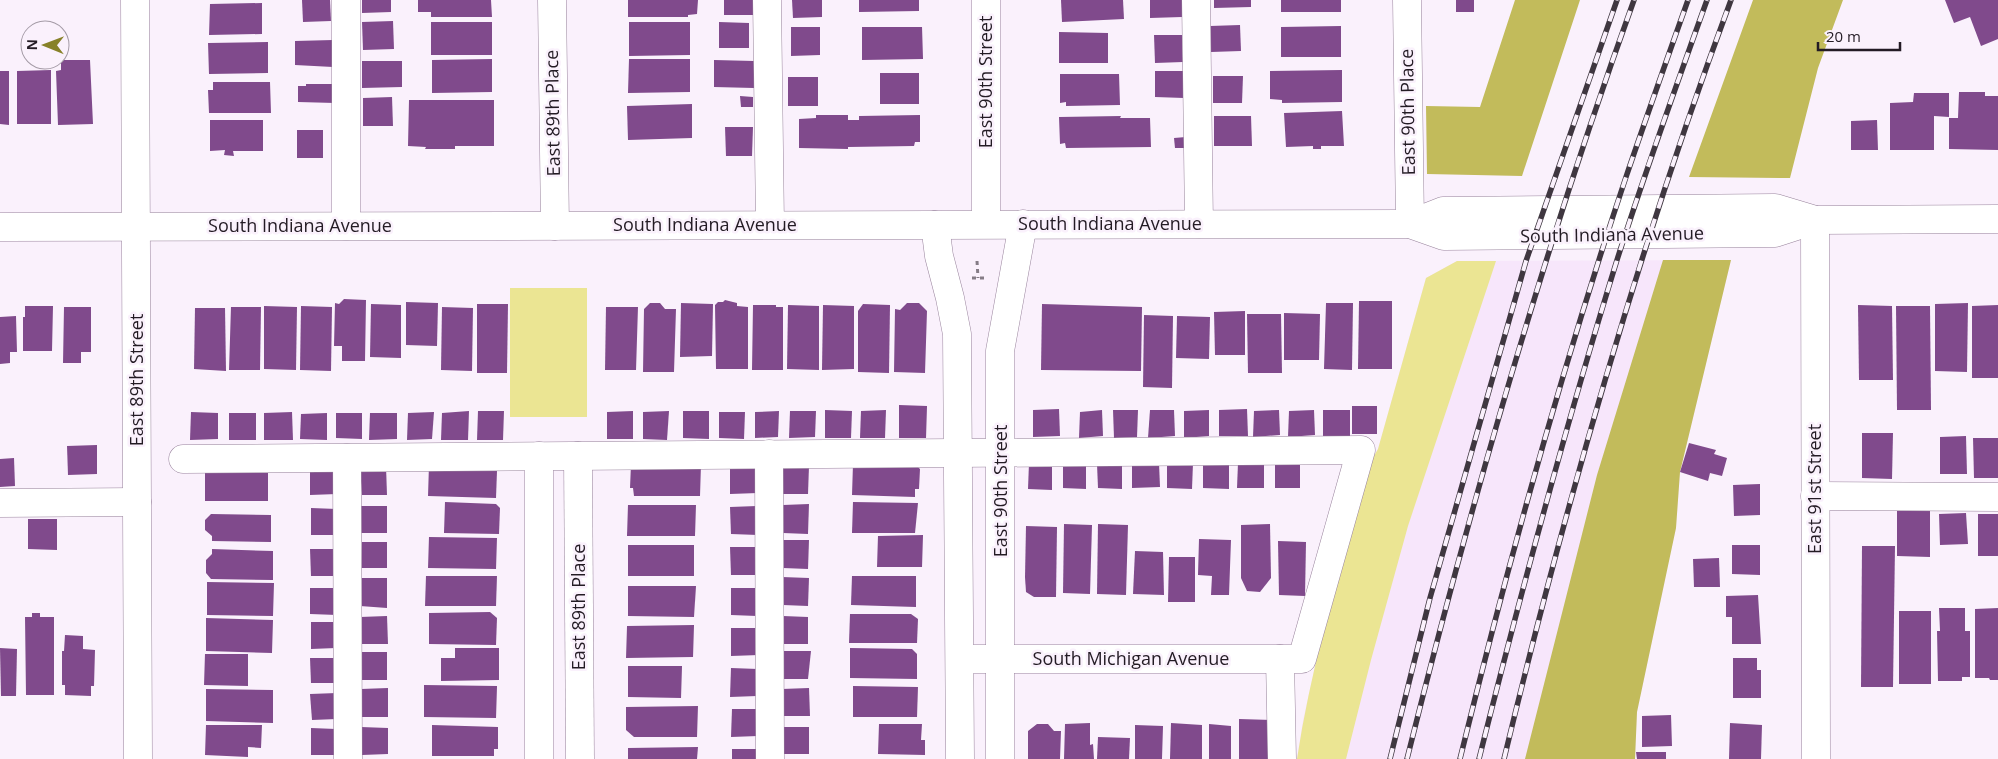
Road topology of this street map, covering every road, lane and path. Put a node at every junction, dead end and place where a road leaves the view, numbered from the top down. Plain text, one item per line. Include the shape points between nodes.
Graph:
1 (135, 0) edge
2 (346, 0) edge
3 (552, 0) edge
4 (767, 0) edge
5 (986, 0) edge
6 (1196, 0) edge
7 (1407, 0) edge
8 (1998, 219) edge
9 (1814, 220) junction
10 (770, 224) junction
11 (986, 224) junction
12 (1023, 224) junction
13 (1199, 224) junction
14 (1410, 224) junction
15 (936, 225) junction
16 (346, 226) junction
17 (554, 226) junction
18 (0, 227) edge
19 (136, 227) junction
20 (977, 261) dead end
21 (978, 278) dead end
22 (958, 453) junction
23 (1001, 453) junction
24 (770, 454) junction
25 (538, 456) junction
26 (578, 456) junction
27 (347, 458) junction
28 (183, 459) dead end
29 (1815, 496) junction
30 (1998, 497) edge
31 (0, 502) edge
32 (137, 502) junction
33 (1001, 658) junction
34 (960, 659) junction
35 (1291, 659) junction
36 (138, 759) edge
37 (348, 759) edge
38 (539, 759) edge
39 (580, 759) edge
40 (770, 759) edge
41 (960, 759) edge
42 (1000, 759) edge
43 (1282, 759) edge
44 (1816, 759) edge

1 - 19 street, East 89th Street
2 - 16 street
3 - 17 street, East 89th Place
4 - 10 street
5 - 11 street, East 90th Street
6 - 13 street
7 - 14 street, East 90th Place
8 - 9 street, South Indiana Avenue
9 - 14 street, South Indiana Avenue via 1766,234 1444,236
9 - 29 street, East 91st Street
10 - 15 street, South Indiana Avenue
10 - 17 street, South Indiana Avenue
11 - 12 street, South Indiana Avenue
11 - 15 street, South Indiana Avenue
12 - 13 street, South Indiana Avenue
12 - 23 street, East 90th Street via 1000,350
13 - 14 street, South Indiana Avenue
15 - 22 street via 939,256 956,334
16 - 17 street, South Indiana Avenue
16 - 19 street, South Indiana Avenue
18 - 19 street, South Indiana Avenue
19 - 32 street, East 89th Street
20 - 21 path
22 - 23 street
22 - 24 street
22 - 34 street
23 - 33 street, East 90th Street
23 - 35 street via 1361,450
24 - 26 street
24 - 40 street
25 - 26 street
25 - 27 street
25 - 38 street
26 - 39 street, East 89th Place
27 - 28 street
27 - 37 street
29 - 30 street
29 - 44 street, East 91st Street
31 - 32 street
32 - 36 street, East 89th Street
33 - 34 street, South Michigan Avenue
33 - 35 street, South Michigan Avenue
33 - 42 street, East 90th Street
34 - 41 street
35 - 43 street

